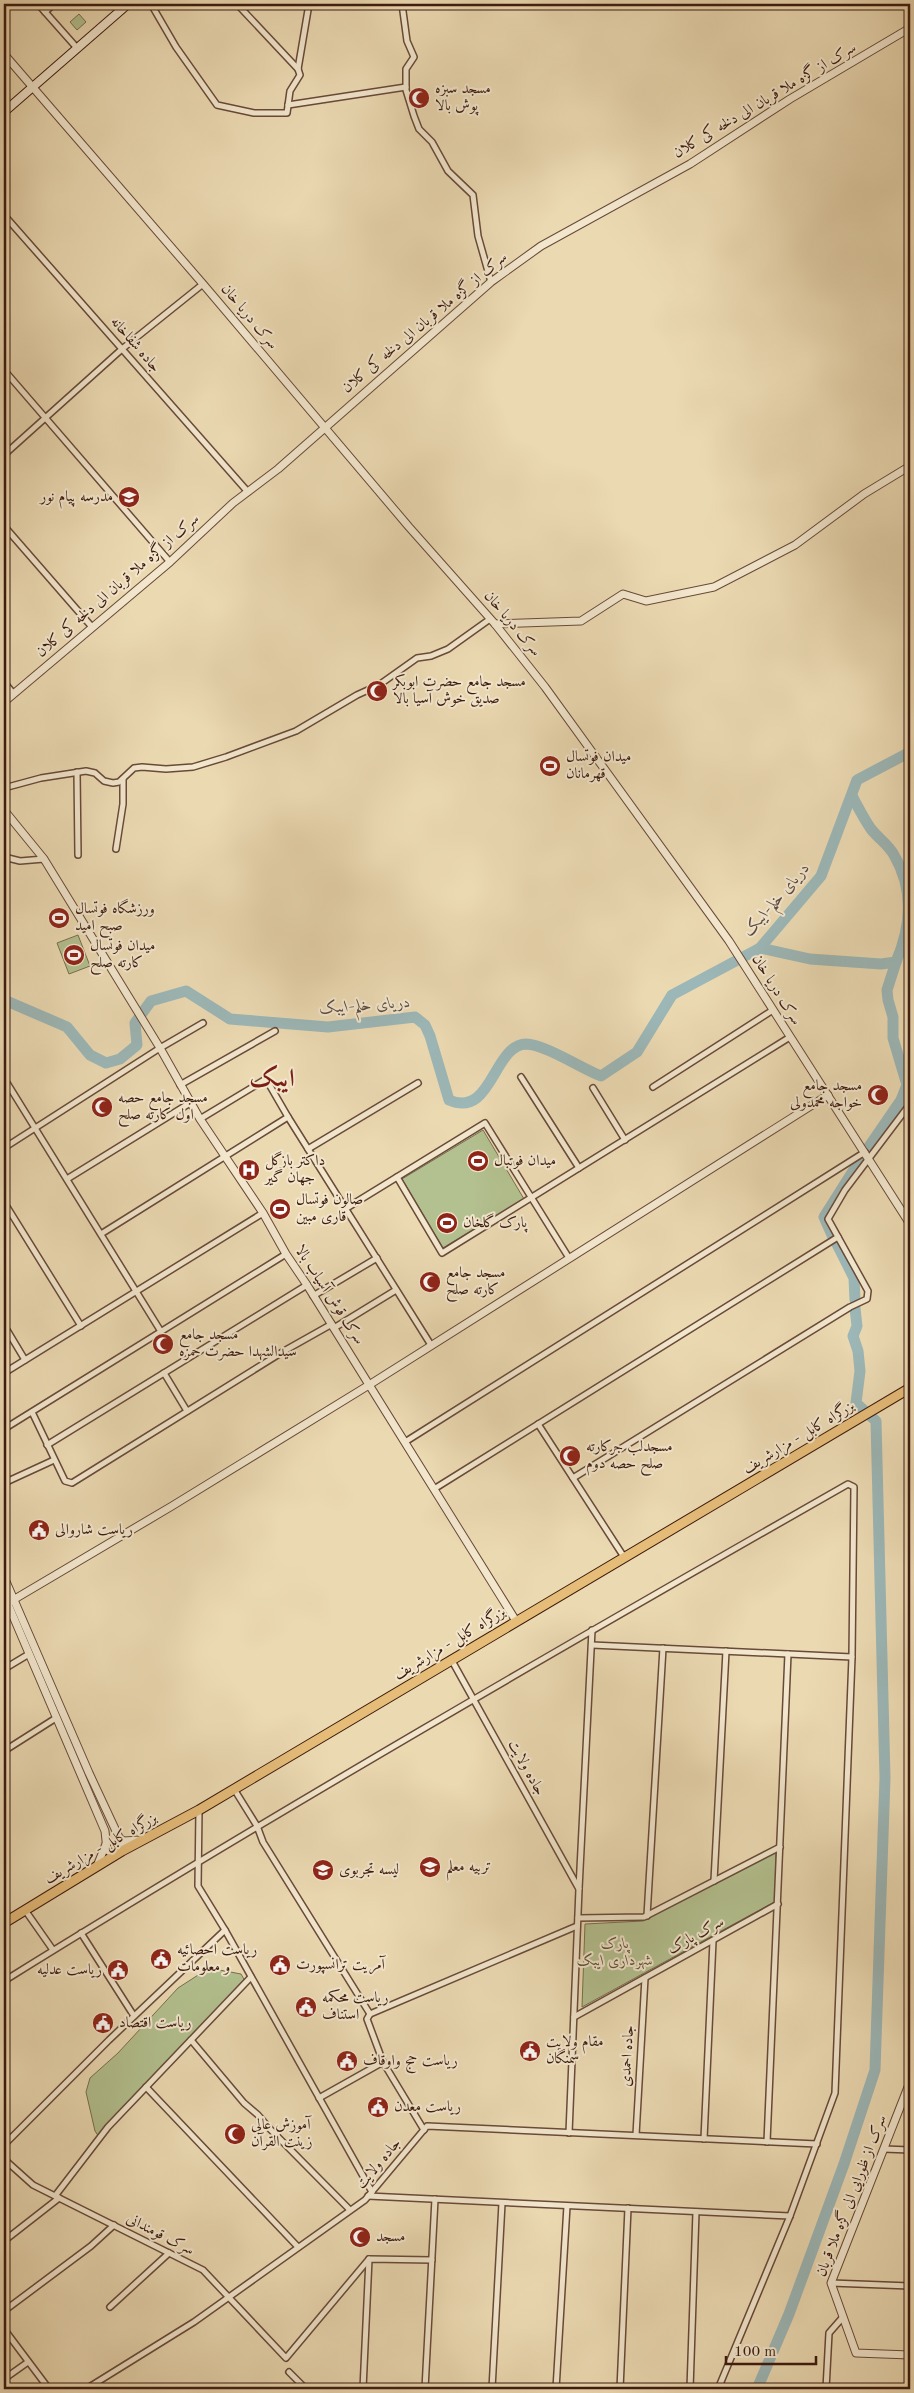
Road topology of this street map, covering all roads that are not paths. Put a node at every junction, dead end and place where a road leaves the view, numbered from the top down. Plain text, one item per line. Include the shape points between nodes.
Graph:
1 (38, 4) edge
2 (54, 4) edge
3 (128, 4) edge
4 (151, 4) edge
5 (237, 4) edge
6 (309, 4) edge
7 (402, 4) edge
8 (45, 12) junction
9 (910, 28) edge
10 (77, 48) junction
11 (4, 54) edge
12 (298, 69) junction
13 (406, 87) junction
14 (32, 88) junction
15 (288, 105) junction
16 (4, 112) edge
17 (4, 215) edge
18 (491, 282) junction
19 (203, 284) junction
20 (122, 349) junction
21 (4, 370) edge
22 (44, 418) junction
23 (323, 427) junction
24 (4, 454) edge
25 (910, 466) edge
26 (248, 492) junction
27 (4, 526) edge
28 (170, 562) junction
29 (493, 621) junction
30 (92, 627) junction
31 (4, 682) edge
32 (13, 693) junction
33 (4, 702) edge
34 (77, 772) junction
35 (123, 779) junction
36 (4, 788) edge
37 (4, 810) edge
38 (116, 849) dead end
39 (78, 855) dead end
40 (4, 857) edge
41 (44, 859) junction
42 (773, 1010) junction
43 (203, 1023) dead end
44 (275, 1031) dead end
45 (790, 1037) junction
46 (160, 1048) junction
47 (521, 1077) dead end
48 (4, 1078) edge
49 (418, 1083) dead end
50 (180, 1085) junction
51 (653, 1086) dead end
52 (593, 1088) dead end
53 (828, 1095) junction
54 (190, 1103) junction
55 (910, 1104) edge
56 (288, 1117) junction
57 (200, 1120) junction
58 (36, 1129) junction
59 (625, 1140) junction
60 (4, 1148) edge
61 (308, 1149) junction
62 (864, 1152) junction
63 (226, 1157) junction
64 (869, 1159) junction
65 (579, 1168) junction
66 (397, 1177) junction
67 (68, 1179) junction
68 (531, 1198) junction
69 (4, 1202) edge
70 (345, 1209) junction
71 (263, 1213) junction
72 (910, 1224) edge
73 (101, 1234) junction
74 (838, 1237) junction
75 (286, 1254) junction
76 (377, 1258) junction
77 (569, 1258) junction
78 (307, 1285) junction
79 (396, 1290) junction
80 (137, 1291) junction
81 (313, 1296) junction
82 (4, 1325) edge
83 (81, 1326) junction
84 (333, 1326) junction
85 (160, 1330) junction
86 (431, 1345) junction
87 (25, 1360) junction
88 (4, 1373) edge
89 (164, 1373) junction
90 (369, 1384) junction
91 (910, 1388) edge
92 (187, 1411) junction
93 (32, 1412) junction
94 (538, 1424) junction
95 (4, 1429) edge
96 (405, 1442) junction
97 (47, 1445) junction
98 (54, 1460) junction
99 (573, 1478) junction
100 (4, 1483) edge
101 (434, 1489) junction
102 (624, 1557) junction
103 (4, 1577) edge
104 (4, 1595) edge
105 (11, 1601) junction
106 (516, 1620) junction
107 (592, 1630) junction
108 (592, 1645) junction
109 (664, 1648) junction
110 (726, 1651) junction
111 (29, 1654) junction
112 (788, 1654) junction
113 (852, 1657) junction
114 (451, 1659) junction
115 (4, 1669) edge
116 (474, 1699) junction
117 (56, 1718) junction
118 (4, 1751) edge
119 (234, 1788) junction
120 (199, 1810) junction
121 (256, 1826) junction
122 (119, 1838) junction
123 (143, 1840) junction
124 (106, 1841) junction
125 (780, 1847) junction
126 (118, 1853) junction
127 (198, 1861) junction
128 (96, 1866) junction
129 (714, 1881) junction
130 (579, 1890) junction
131 (778, 1904) junction
132 (25, 1910) junction
133 (647, 1916) junction
134 (578, 1918) junction
135 (4, 1923) edge
136 (577, 1926) junction
137 (225, 1930) junction
138 (81, 1933) junction
139 (713, 1941) junction
140 (53, 1950) junction
141 (251, 1977) junction
142 (645, 1978) junction
143 (4, 1981) edge
144 (370, 2014) junction
145 (134, 2016) junction
146 (574, 2017) junction
147 (191, 2040) junction
148 (383, 2062) junction
149 (910, 2084) edge
150 (146, 2087) junction
151 (319, 2098) junction
152 (424, 2130) junction
153 (569, 2133) junction
154 (636, 2135) junction
155 (704, 2139) junction
156 (767, 2142) junction
157 (817, 2144) junction
158 (4, 2145) edge
159 (884, 2149) junction
160 (910, 2150) edge
161 (4, 2159) edge
162 (370, 2194) junction
163 (57, 2197) junction
164 (435, 2199) junction
165 (502, 2203) junction
166 (567, 2206) junction
167 (628, 2208) junction
168 (350, 2210) junction
169 (696, 2212) junction
170 (790, 2216) junction
171 (114, 2225) junction
172 (4, 2241) edge
173 (298, 2247) junction
174 (169, 2253) junction
175 (369, 2258) junction
176 (432, 2260) junction
177 (831, 2283) junction
178 (910, 2286) edge
179 (229, 2296) junction
180 (110, 2307) dead end
181 (4, 2311) edge
182 (843, 2317) junction
183 (4, 2329) edge
184 (910, 2355) edge
185 (28, 2362) junction
186 (289, 2372) dead end
187 (4, 2379) edge
188 (49, 2389) edge
189 (86, 2389) edge
190 (306, 2389) edge
191 (363, 2389) edge
192 (424, 2389) edge
193 (492, 2389) edge
194 (556, 2389) edge
195 (620, 2389) edge
196 (690, 2389) edge
197 (718, 2389) edge
198 (826, 2389) edge

1 - 8 street
2 - 8 street
3 - 10 main road
4 - 15 street via 216,105 254,113 287,114
5 - 12 street
6 - 12 street
7 - 13 street via 407,41 414,57 406,69
8 - 10 street
9 - 18 street, سرک از گزه ملا قربان الی دلخه کی کلان via 790,99 690,164 541,246
10 - 14 main road
11 - 14 street, سرک دریا خان
12 - 15 street via 300,75 290,91
13 - 15 street
13 - 18 street via 419,129 432,142 448,171 473,195 478,236
14 - 16 main road
14 - 19 street, سرک دریا خان
17 - 20 street, جاده شفاخانه
18 - 23 street, سرک از گزه ملا قربان الی دلخه کی کلان
19 - 20 street
19 - 23 street, سرک دریا خان
20 - 22 street
20 - 26 street, جاده شفاخانه
21 - 22 street
22 - 24 street
22 - 28 street
23 - 26 street, سرک از گزه ملا قربان الی دلخه کی کلان
23 - 29 street, سرک دریا خان
25 - 29 street via 864,494 795,545 714,586 646,600 623,594 581,622
26 - 28 street, سرک از گزه ملا قربان الی دلخه کی کلان
27 - 30 street
28 - 30 street, سرک از گزه ملا قربان الی دلخه کی کلان
29 - 35 street via 448,650 417,658 379,685 296,731 193,767 134,768
29 - 42 street, سرک دریا خان via 545,687 729,941
30 - 32 street, سرک از گزه ملا قربان الی دلخه کی کلان
31 - 32 street
32 - 33 street, سرک از گزه ملا قربان الی دلخه کی کلان
34 - 35 street via 91,772 108,782
34 - 36 street
34 - 39 street
35 - 38 street
37 - 41 street, سرک قوش آسیاب بالا
40 - 41 street via 20,861
41 - 46 street, سرک قوش آسیاب بالا
42 - 45 street, سرک دریا خان
42 - 51 street
43 - 46 street
44 - 50 street
45 - 53 street, سرک دریا خان
45 - 59 street
46 - 50 street, سرک قوش آسیاب بالا
46 - 58 street
47 - 65 street
48 - 58 street
49 - 61 street
50 - 54 street, سرک قوش آسیاب بالا
52 - 59 street
53 - 62 street, سرک دریا خان
53 - 77 street
54 - 57 street, سرک قوش آسیاب بالا
54 - 67 street
55 - 64 street
56 - 57 street via 266,1079
56 - 61 street
56 - 63 street
57 - 63 street, سرک قوش آسیاب بالا
58 - 60 street
58 - 67 street
59 - 65 street
61 - 70 street
62 - 64 street, سرک دریا خان
62 - 96 street
63 - 71 street, سرک قوش آسیاب بالا
63 - 73 street
64 - 72 street, سرک دریا خان
64 - 74 street via 828,1219
65 - 68 street
66 - 68 street via 484,1123
66 - 68 street via 442,1253
66 - 70 street
67 - 73 street
68 - 77 street
69 - 83 street
70 - 76 street
71 - 75 street, سرک قوش آسیاب بالا
71 - 80 street
73 - 80 street
74 - 94 street
74 - 99 street via 868,1291 867,1299
75 - 78 street, سرک قوش آسیاب بالا
75 - 85 street
76 - 79 street
76 - 81 street
77 - 86 street
78 - 81 street, سرک قوش آسیاب بالا
78 - 89 street
79 - 84 street
79 - 86 street
80 - 83 street
80 - 85 street
81 - 84 street, سرک قوش آسیاب بالا
82 - 87 street
83 - 87 street
84 - 90 street, سرک قوش آسیاب بالا
84 - 92 street via 284,1350
85 - 93 street
86 - 90 street
87 - 88 street
89 - 92 street
89 - 97 street
90 - 96 street, سرک قوش آسیاب بالا
90 - 105 street
91 - 102 highway, بزرگراه کابل - مزارشریف
92 - 98 street via 72,1483 65,1481
93 - 95 street
93 - 97 street
94 - 99 street
94 - 101 street
96 - 101 street, سرک قوش آسیاب بالا
97 - 98 street
98 - 100 street
99 - 102 street
101 - 106 street, سرک قوش آسیاب بالا
102 - 106 highway, بزرگراه کابل - مزارشریف
103 - 105 street
104 - 105 street
105 - 111 street
105 - 122 street
106 - 114 highway, بزرگراه کابل - مزارشریف
107 - 108 street
107 - 113 street via 848,1484 854,1487
107 - 116 street
108 - 109 street
108 - 130 street
109 - 110 street
109 - 133 street
110 - 112 street
110 - 129 street
111 - 115 street
111 - 117 street
112 - 113 street
112 - 125 street
113 - 157 street via 835,2093
114 - 116 street, جاده ولایت
114 - 119 highway, بزرگراه کابل - مزارشریف
116 - 121 street
116 - 130 street, جاده ولایت
117 - 118 street
117 - 124 street via 105,1831
119 - 120 highway, بزرگراه کابل - مزارشریف
119 - 121 street
120 - 123 highway, بزرگراه کابل - مزارشریف
120 - 127 street
121 - 127 street
121 - 144 street
122 - 123 street via 124,1841
122 - 126 street via 123,1846
123 - 126 highway, بزرگراه کابل - مزارشریف
124 - 126 street via 107,1850
124 - 128 street
125 - 129 street
125 - 131 street
126 - 128 highway, بزرگراه کابل - مزارشریف
127 - 137 street via 198,1886
127 - 138 street
128 - 132 highway, بزرگراه کابل - مزارشریف
129 - 133 street
130 - 134 street
131 - 139 street, سرک پارک
131 - 156 street
132 - 135 highway, بزرگراه کابل - مزارشریف
132 - 140 street
133 - 134 street
134 - 136 street
136 - 144 street
136 - 146 street
137 - 141 street
137 - 145 street
138 - 140 street
138 - 145 street
139 - 142 street, سرک پارک
139 - 155 street
140 - 143 street
141 - 147 street
141 - 151 street
142 - 146 street, سرک پارک
142 - 154 street, جاده احمدی
144 - 148 street via 367,2019
145 - 158 street
146 - 153 street
147 - 150 street
147 - 168 street via 244,2103
148 - 151 street
148 - 152 street
149 - 159 street, سرک از ظورایی الی گزه ملا قربان
150 - 163 street via 108,2127
150 - 173 street
151 - 162 street
152 - 153 street via 427,2126
152 - 162 street, جاده ولایت
153 - 154 street
154 - 155 street
155 - 156 street
156 - 157 street
157 - 170 street
159 - 160 street
159 - 177 street, سرک از ظورایی الی گزه ملا قربان
161 - 163 street, سرک قومندانی via 33,2185
162 - 164 street
162 - 168 street, جاده ولایت
163 - 171 street, سرک قومندانی
163 - 172 street
164 - 165 street
164 - 176 street
165 - 166 street
165 - 193 street
166 - 167 street
166 - 194 street
167 - 169 street
167 - 195 street
168 - 173 street, جاده ولایت
169 - 170 street
169 - 196 street
170 - 197 street
171 - 174 street, سرک قومندانی
171 - 181 street
173 - 179 street, جاده ولایت
174 - 179 street, سرک قومندانی via 203,2270
174 - 180 street
175 - 176 street
175 - 179 street, سرک قومندانی via 286,2358
175 - 191 street
176 - 192 street
177 - 178 street
177 - 182 street, سرک از ظورایی الی گزه ملا قربان
179 - 189 street, جاده ولایت via 194,2322
182 - 184 street, سرک از ظورایی الی گزه ملا قربان via 856,2353
182 - 198 street via 829,2333
183 - 185 street
185 - 187 street
185 - 188 street
186 - 190 street

